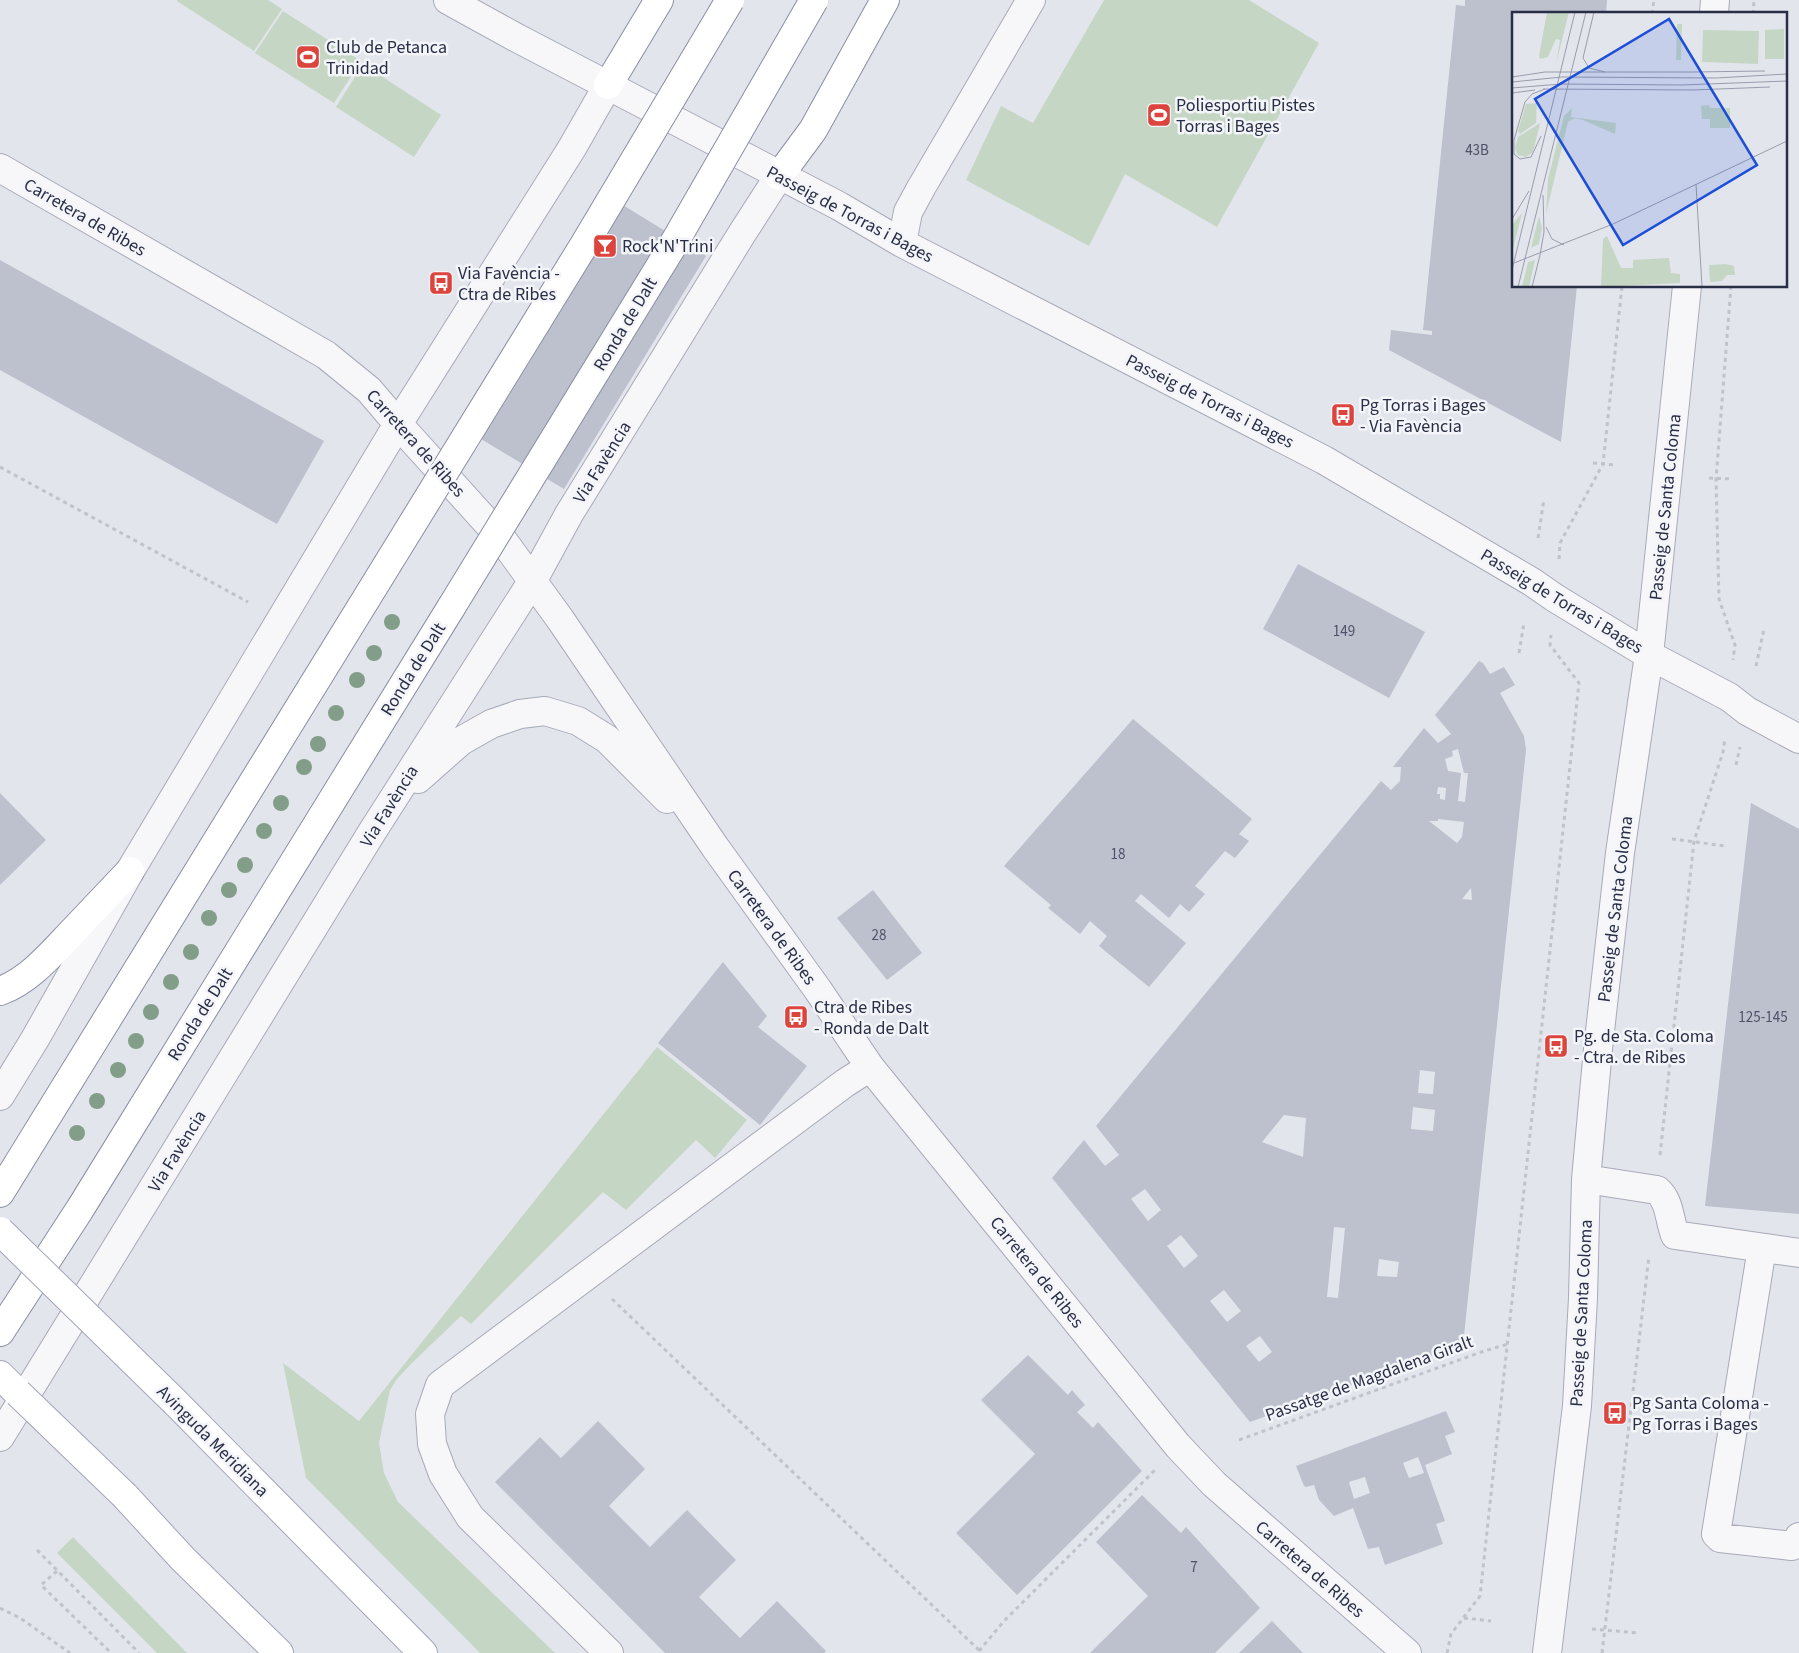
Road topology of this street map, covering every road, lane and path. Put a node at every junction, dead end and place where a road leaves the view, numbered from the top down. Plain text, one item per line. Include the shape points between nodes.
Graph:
1 (448, 0) edge
2 (659, 0) edge
3 (730, 0) edge
4 (814, 0) edge
5 (884, 0) edge
6 (1031, 0) edge
7 (608, 85) junction
8 (0, 168) edge
9 (779, 176) junction
10 (902, 243) junction
11 (1622, 288) edge
12 (1687, 288) edge
13 (1731, 288) edge
14 (398, 424) junction
15 (1594, 463) dead end
16 (1603, 464) junction
17 (1615, 465) dead end
18 (0, 467) edge
19 (1709, 478) dead end
20 (1716, 479) junction
21 (1732, 479) dead end
22 (1544, 499) dead end
23 (1538, 538) dead end
24 (1560, 543) dead end
25 (533, 580) junction
26 (248, 602) dead end
27 (1524, 623) dead end
28 (1764, 629) dead end
29 (1550, 645) dead end
30 (1734, 645) dead end
31 (1519, 653) dead end
32 (1649, 655) junction
33 (1756, 666) dead end
34 (1799, 739) edge
35 (1740, 747) dead end
36 (1736, 765) dead end
37 (388, 808) junction
38 (1672, 838) dead end
39 (1726, 846) dead end
40 (715, 847) junction
41 (130, 871) junction
42 (0, 991) edge
43 (870, 1067) junction
44 (0, 1096) edge
45 (1586, 1179) junction
46 (0, 1193) edge
47 (0, 1231) edge
48 (1762, 1248) junction
49 (1799, 1253) edge
50 (612, 1298) dead end
51 (0, 1332) edge
52 (1508, 1344) junction
53 (0, 1375) edge
54 (0, 1437) edge
55 (1239, 1440) dead end
56 (1157, 1468) dead end
57 (1799, 1537) edge
58 (37, 1550) dead end
59 (183, 1559) junction
60 (57, 1571) junction
61 (0, 1608) edge
62 (1464, 1618) junction
63 (1491, 1621) dead end
64 (1592, 1629) dead end
65 (1639, 1633) dead end
66 (980, 1652) edge
67 (70, 1653) edge
68 (107, 1653) edge
69 (139, 1653) edge
70 (258, 1653) edge
71 (279, 1653) edge
72 (423, 1653) edge
73 (609, 1653) edge
74 (1407, 1653) edge
75 (1447, 1653) edge
76 (1547, 1653) edge

1 - 7 street, Passeig de Torras i Bages
2 - 7 main road
3 - 46 main road, bridge via 584,245
4 - 51 main road, Ronda de Dalt, bridge via 670,250 80,1209
5 - 9 main road via 813,130
6 - 10 street via 908,212
7 - 9 street, Passeig de Torras i Bages
7 - 14 street via 572,148
8 - 14 street, Carretera de Ribes via 326,355 370,390
9 - 10 street, Passeig de Torras i Bages
9 - 25 street, Via Favència via 570,514
10 - 32 street, Passeig de Torras i Bages via 1324,460
11 - 16 path
12 - 32 street, Passeig de Santa Coloma
13 - 20 path
14 - 25 street, Carretera de Ribes via 502,539
14 - 41 street
15 - 16 path
16 - 17 path
16 - 24 path
18 - 26 path
19 - 20 path
20 - 21 path
20 - 30 path via 1720,599
22 - 23 path
25 - 37 street, Via Favència
25 - 40 street, Carretera de Ribes
27 - 31 path
28 - 33 path
29 - 52 path via 1579,683
32 - 34 street, Passeig de Torras i Bages
32 - 45 street, Passeig de Santa Coloma via 1620,853
35 - 36 path
37 - 40 street, Carretera de Ribes via 460,741 491,724 520,714 545,711 578,721 607,739
37 - 54 street, Via Favència
38 - 39 path
40 - 43 street, Carretera de Ribes
41 - 42 main road via 48,958 28,975
41 - 44 street
43 - 73 street via 837,1088 440,1385 430,1414 432,1444 443,1474 470,1517
43 - 74 street, Carretera de Ribes via 1178,1446 1214,1484
45 - 48 street via 1657,1190 1667,1203 1675,1235
45 - 76 street, Passeig de Santa Coloma via 1577,1406
47 - 72 main road, Avinguda Meridiana, bridge via 176,1403
48 - 49 street
48 - 57 street via 1716,1534 1720,1538 1792,1546
50 - 66 path
52 - 55 path, Passatge de Magdalena Giralt
52 - 62 path via 1480,1596
53 - 59 main road, bridge via 125,1496
56 - 66 path via 1011,1614
58 - 60 path
59 - 70 main road
59 - 71 main road
60 - 68 path via 41,1585 109,1651
60 - 69 path
61 - 67 path
62 - 63 path
62 - 75 path via 1451,1634
64 - 65 path

